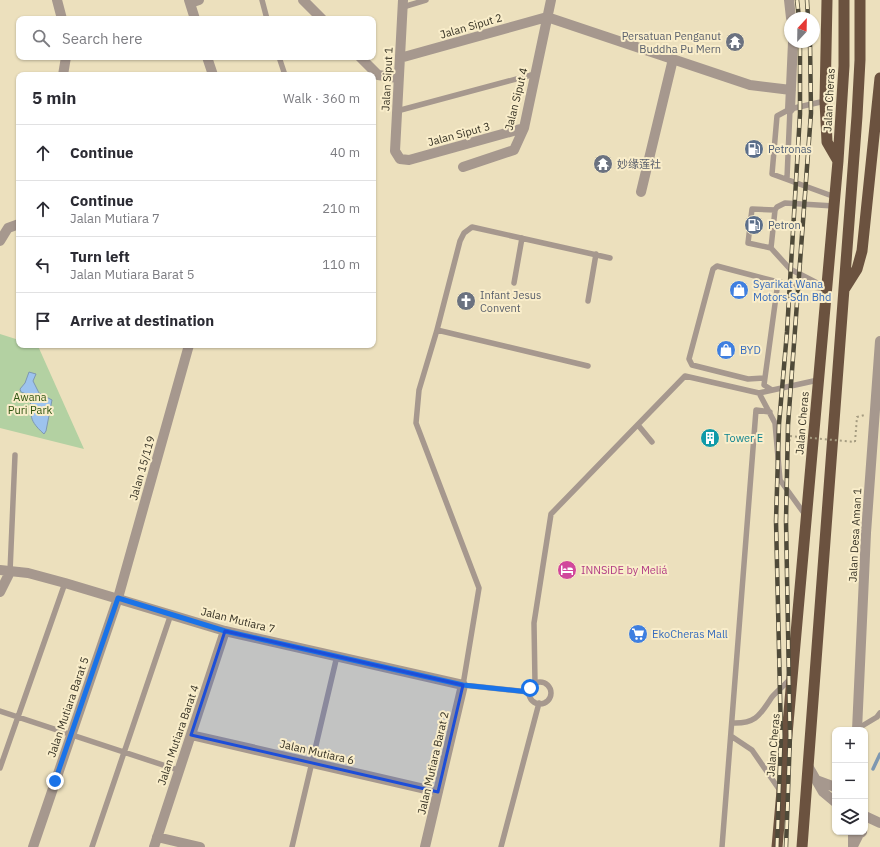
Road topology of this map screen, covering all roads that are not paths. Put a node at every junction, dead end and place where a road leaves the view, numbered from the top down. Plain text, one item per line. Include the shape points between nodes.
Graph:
1 (57, 0) edge
2 (262, 0) edge
3 (303, 0) edge
4 (426, 0) edge
5 (551, 0) edge
6 (789, 0) edge
7 (827, 0) edge
8 (844, 0) edge
9 (860, 0) edge
10 (193, 1) edge
11 (403, 3) edge
12 (790, 12) edge
13 (61, 16) edge
14 (195, 16) edge
15 (266, 16) edge
16 (319, 16) edge
17 (548, 17) junction
18 (793, 48) edge
19 (400, 58) junction
20 (673, 59) junction
21 (66, 60) edge
22 (208, 60) edge
23 (280, 60) edge
24 (363, 60) edge
25 (64, 72) edge
26 (212, 72) edge
27 (284, 72) edge
28 (375, 72) edge
29 (376, 73) edge
30 (535, 74) junction
31 (398, 78) junction
32 (880, 78) edge
33 (791, 90) junction
34 (825, 101) junction
35 (790, 109) junction
36 (397, 111) junction
37 (524, 128) junction
38 (400, 158) joint
39 (838, 161) junction
40 (463, 167) dead end
41 (787, 178) junction
42 (641, 192) dead end
43 (834, 201) junction
44 (775, 210) junction
45 (16, 225) edge
46 (522, 238) junction
47 (0, 241) edge
48 (771, 248) junction
49 (596, 254) junction
50 (610, 258) dead end
51 (778, 282) junction
52 (514, 283) dead end
53 (827, 288) junction
54 (844, 290) junction
55 (588, 301) dead end
56 (437, 330) junction
57 (880, 341) edge
58 (188, 348) edge
59 (588, 366) dead end
60 (764, 378) junction
61 (819, 380) junction
62 (772, 390) junction
63 (759, 393) junction
64 (770, 412) junction
65 (638, 425) junction
66 (876, 437) edge
67 (652, 442) dead end
68 (14, 455) dead end
69 (807, 517) junction
70 (0, 570) edge
71 (10, 572) junction
72 (65, 583) junction
73 (0, 592) edge
74 (118, 598) junction
75 (170, 614) junction
76 (225, 631) junction
77 (337, 656) junction
78 (793, 677) junction
79 (535, 683) junction
80 (463, 685) junction
81 (529, 692) junction
82 (539, 703) junction
83 (0, 711) edge
84 (880, 713) edge
85 (18, 717) junction
86 (732, 723) junction
87 (857, 727) edge
88 (862, 727) edge
89 (71, 735) junction
90 (191, 735) junction
91 (731, 736) junction
92 (123, 752) junction
93 (312, 763) junction
94 (808, 766) junction
95 (0, 768) edge
96 (178, 770) junction
97 (816, 780) junction
98 (832, 787) edge
99 (438, 792) junction
100 (782, 794) junction
101 (832, 799) edge
102 (868, 818) edge
103 (880, 825) edge
104 (868, 829) edge
105 (853, 835) edge
106 (859, 835) edge
107 (157, 837) junction
108 (33, 847) edge
109 (92, 847) edge
110 (154, 847) edge
111 (200, 847) edge
112 (292, 847) edge
113 (425, 847) edge
114 (501, 847) edge
115 (722, 847) edge
116 (778, 847) edge
117 (802, 847) edge
118 (853, 847) edge

1 - 13 street
2 - 15 lane
3 - 16 street
4 - 11 lane
5 - 17 street, Jalan Siput 4
6 - 12 street
7 - 34 highway
8 - 39 highway, Jalan Cheras via 844,66
9 - 54 highway via 857,116
10 - 14 street
11 - 19 street, Jalan Siput 1
17 - 19 street, Jalan Siput 2
17 - 20 street
17 - 30 street, Jalan Siput 4
18 - 33 street
19 - 31 street, Jalan Siput 1
20 - 33 street via 750,85
20 - 42 street
21 - 25 street
22 - 26 street
23 - 27 lane
24 - 28 street
29 - 31 street
30 - 36 lane
30 - 37 street, Jalan Siput 4
31 - 36 street, Jalan Siput 1
32 - 54 highway via 862,251 857,269
33 - 35 street
34 - 35 lane
34 - 39 highway via 827,142
35 - 41 lane
35 - 41 lane via 776,118 772,174
36 - 38 street, Jalan Siput 1 via 395,151
37 - 38 street, Jalan Siput 3 via 409,160
37 - 40 street, Jalan Siput 4 via 514,150
39 - 43 highway, Jalan Cheras
41 - 43 lane
43 - 44 lane via 785,203
43 - 53 highway, Jalan Cheras
44 - 48 lane
44 - 48 lane via 751,210 748,243
45 - 47 street via 8,228
46 - 49 lane
46 - 52 lane
46 - 56 lane via 472,227 464,233
48 - 53 lane via 790,268
49 - 50 lane
49 - 55 lane
51 - 53 lane
51 - 60 lane
51 - 60 lane via 717,266 713,269 689,359 692,365 748,379
53 - 61 highway, Jalan Cheras
54 - 94 highway
56 - 59 lane
56 - 80 lane via 419,390 416,423 479,588
57 - 66 street, Jalan Desa Aman 1
58 - 74 street, Jalan 15/119
60 - 62 lane via 764,385
61 - 62 lane
61 - 69 highway, Jalan Cheras
62 - 63 lane
63 - 64 lane
63 - 65 lane via 685,376
64 - 69 lane via 776,423 780,480
64 - 86 lane via 756,410
65 - 67 lane
65 - 79 lane via 551,514 534,623
66 - 87 street, Jalan Desa Aman 1
68 - 71 lane
69 - 78 highway, Jalan Cheras
70 - 71 street
71 - 72 street, Jalan Mutiara 7 via 28,573
71 - 73 street
72 - 74 street, Jalan Mutiara 7
72 - 85 lane
74 - 75 street, Jalan Mutiara 7
74 - 89 street, Jalan Mutiara Barat 5
75 - 76 street, Jalan Mutiara 7
75 - 92 lane
76 - 77 street, Jalan Mutiara 7
76 - 90 street, Jalan Mutiara Barat 4
77 - 80 street, Jalan Mutiara 7
77 - 93 lane
78 - 86 lane via 773,696 757,719
78 - 100 highway, Jalan Cheras
79 - 81 lane
79 - 82 lane via 542,682 550,689 548,699
80 - 81 lane
80 - 99 street, Jalan Mutiara Barat 2
81 - 82 lane via 533,701
82 - 114 lane
83 - 85 lane
84 - 88 lane
85 - 89 lane
85 - 95 lane
86 - 91 lane
89 - 92 lane
89 - 108 street, Jalan Mutiara Barat 5
90 - 93 street, Jalan Mutiara 6
90 - 96 street, Jalan Mutiara Barat 4
91 - 100 lane via 752,750
91 - 115 lane
92 - 96 lane
92 - 109 lane
93 - 99 street, Jalan Mutiara 6
93 - 112 lane
94 - 97 street
94 - 117 highway
96 - 107 street, Jalan Mutiara Barat 4
97 - 98 street
97 - 101 street
99 - 113 street, Jalan Mutiara Barat 2
100 - 116 highway, Jalan Cheras
102 - 103 street
103 - 104 street
105 - 118 street
106 - 118 street
107 - 110 street, Jalan Mutiara Barat 4
107 - 111 street

